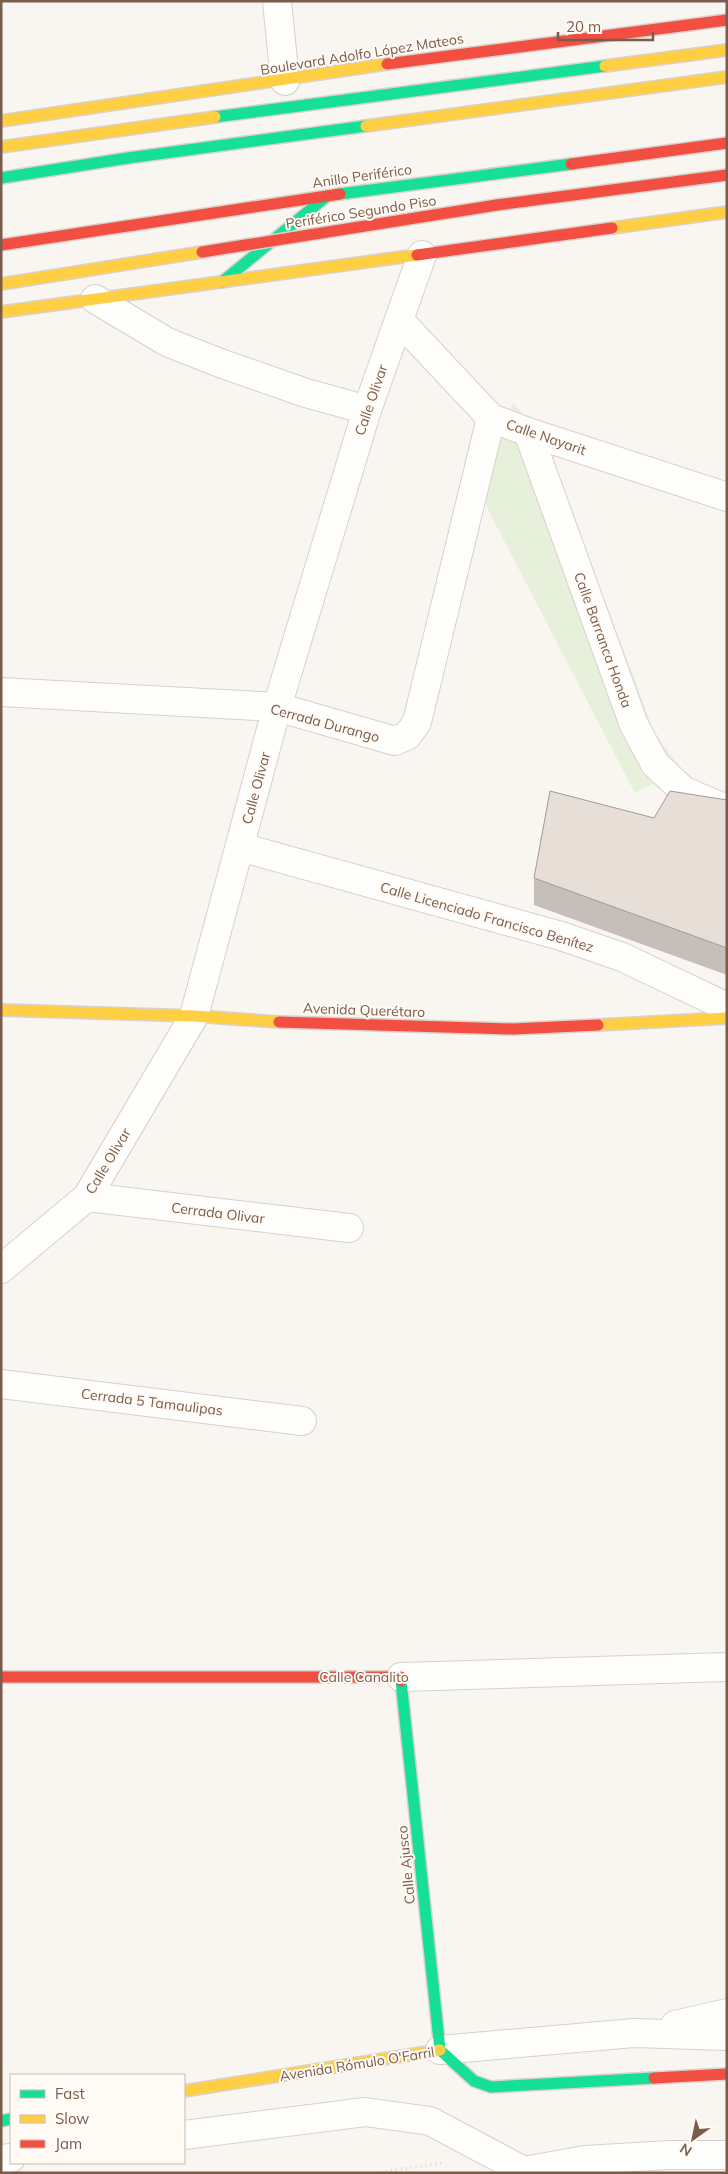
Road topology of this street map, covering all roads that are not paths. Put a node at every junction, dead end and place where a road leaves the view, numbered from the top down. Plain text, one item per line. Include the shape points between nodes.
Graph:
1 (277, 1) edge
2 (727, 20) edge
3 (727, 50) edge
4 (727, 77) edge
5 (286, 81) junction
6 (1, 121) edge
7 (727, 143) edge
8 (1, 147) edge
9 (727, 175) edge
10 (1, 178) edge
11 (327, 196) junction
12 (727, 212) edge
13 (1, 245) edge
14 (422, 255) junction
15 (222, 282) junction
16 (1, 284) edge
17 (94, 298) junction
18 (1, 312) edge
19 (400, 321) junction
20 (367, 410) junction
21 (492, 418) junction
22 (528, 432) junction
23 (727, 497) edge
24 (1, 692) edge
25 (277, 708) junction
26 (727, 809) edge
27 (240, 847) junction
28 (727, 1007) edge
29 (1, 1010) edge
30 (194, 1016) junction
31 (727, 1018) edge
32 (87, 1197) junction
33 (349, 1228) dead end
34 (1, 1270) edge
35 (1, 1384) edge
36 (302, 1421) dead end
37 (727, 1667) edge
38 (1, 1677) edge
39 (401, 1678) junction
40 (727, 2013) edge
41 (634, 2033) junction
42 (727, 2036) edge
43 (440, 2050) junction
44 (727, 2074) edge
45 (185, 2091) edge
46 (185, 2136) edge
47 (727, 2155) edge

1 - 5 street
2 - 5 main road, Boulevard Adolfo López Mateos via 472,52
3 - 8 main road via 89,132
4 - 10 main road
5 - 6 main road, Boulevard Adolfo López Mateos
7 - 11 main road, Anillo Periférico
9 - 16 main road, Periférico Segundo Piso, bridge via 496,205
11 - 13 main road, Anillo Periférico
11 - 15 main road
12 - 14 main road
14 - 15 main road
14 - 19 street, Calle Olivar
15 - 17 main road
17 - 18 main road
17 - 20 street via 167,342 220,364
19 - 20 street, Calle Olivar
19 - 21 street, Calle Nayarit
20 - 25 street, Calle Olivar
21 - 22 street, Calle Nayarit
21 - 25 street, Cerrada Durango via 417,722 408,735 395,741
22 - 23 street, Calle Nayarit
22 - 26 street, Calle Barranca Honda via 634,725 655,764 684,791
24 - 25 street, Cerrada Durango
25 - 27 street, Calle Olivar
27 - 28 street, Calle Licenciado Francisco Benítez via 561,936 622,957
27 - 30 street, Calle Olivar
29 - 30 main road, Avenida Querétaro
30 - 31 main road, Avenida Querétaro via 324,1025 513,1029
30 - 32 street, Calle Olivar
32 - 33 street, Cerrada Olivar
32 - 34 street, Calle Olivar
35 - 36 street, Cerrada 5 Tamaulipas
37 - 39 street, Calle Canalito
38 - 39 main road, Calle Canalito
39 - 43 main road, Calle Ajusco
40 - 41 street
41 - 42 street
41 - 43 street
43 - 44 main road, Avenida Rómulo O'Farril via 474,2081 492,2088
43 - 45 main road, Avenida Rómulo O'Farril
46 - 47 street via 365,2112 430,2121 524,2171 585,2160 670,2154

